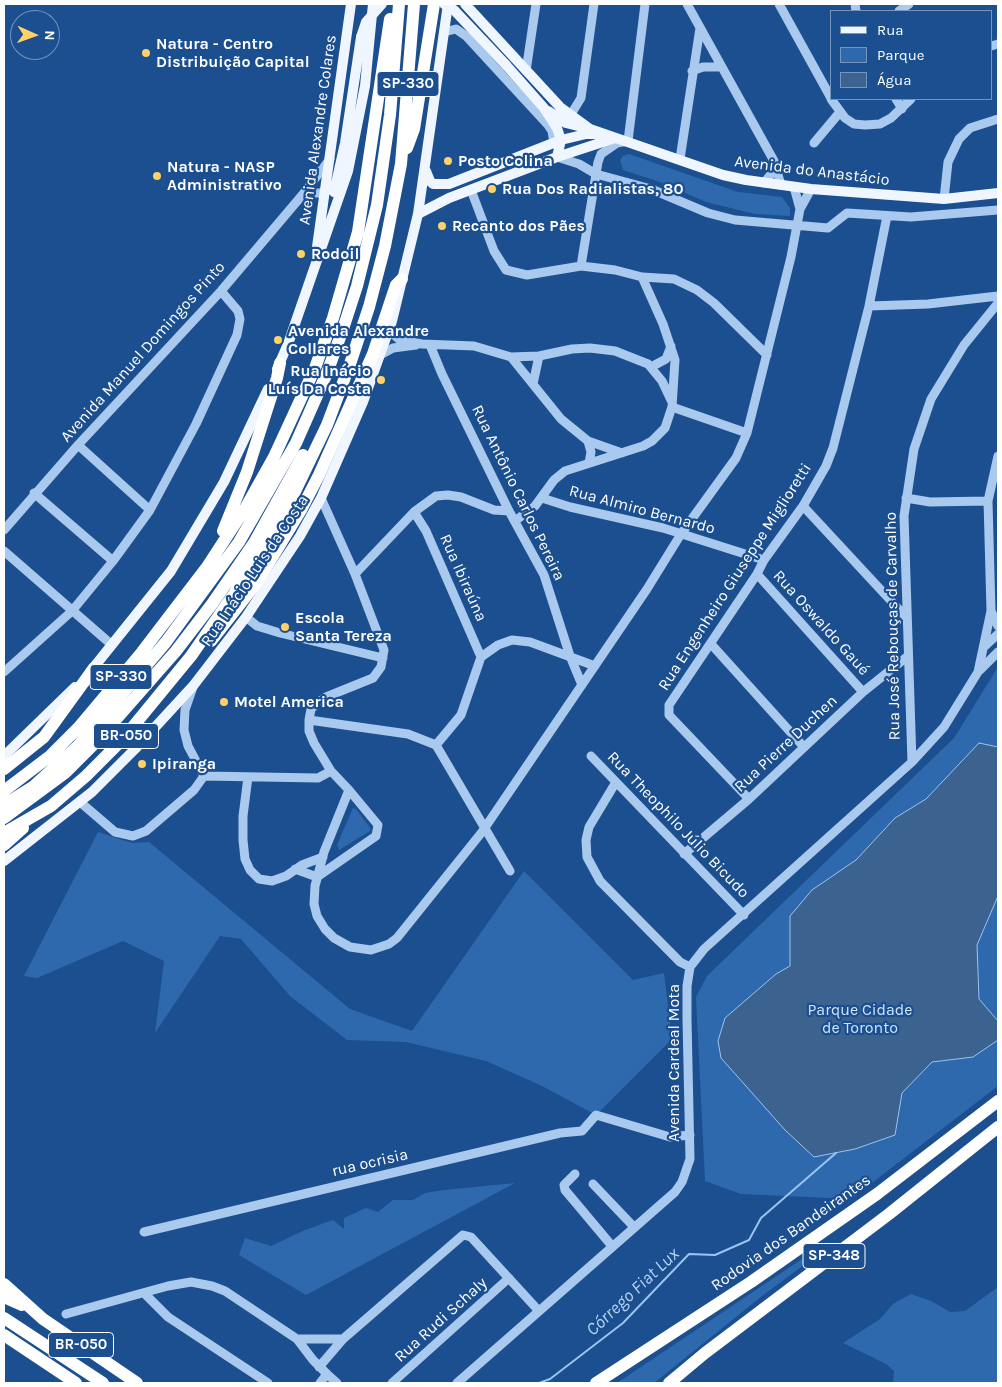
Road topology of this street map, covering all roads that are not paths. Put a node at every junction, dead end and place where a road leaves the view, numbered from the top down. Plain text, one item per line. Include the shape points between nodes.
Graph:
1 (351, 4) edge
2 (373, 4) edge
3 (382, 4) edge
4 (392, 4) edge
5 (399, 4) edge
6 (414, 4) edge
7 (434, 4) edge
8 (446, 4) edge
9 (465, 4) edge
10 (536, 4) edge
11 (594, 4) edge
12 (645, 4) edge
13 (687, 4) edge
14 (779, 4) edge
15 (700, 28) junction
16 (444, 32) junction
17 (722, 67) junction
18 (526, 71) junction
19 (692, 71) junction
20 (830, 96) edge
21 (832, 100) edge
22 (897, 100) edge
23 (909, 100) edge
24 (544, 108) junction
25 (902, 109) junction
26 (840, 112) junction
27 (570, 116) junction
28 (998, 119) edge
29 (590, 129) junction
30 (604, 134) junction
31 (623, 139) junction
32 (557, 141) junction
33 (814, 143) dead end
34 (557, 157) junction
35 (330, 159) junction
36 (680, 159) junction
37 (775, 163) junction
38 (401, 164) junction
39 (493, 165) junction
40 (424, 167) junction
41 (596, 174) junction
42 (497, 180) junction
43 (764, 183) junction
44 (781, 185) junction
45 (794, 187) junction
46 (811, 189) junction
47 (471, 190) junction
48 (304, 193) junction
49 (325, 193) junction
50 (998, 193) edge
51 (944, 199) junction
52 (800, 210) junction
53 (998, 210) edge
54 (418, 214) junction
55 (887, 216) junction
56 (329, 226) junction
57 (798, 227) junction
58 (316, 260) junction
59 (581, 266) junction
60 (642, 277) junction
61 (402, 279) junction
62 (221, 291) junction
63 (998, 296) edge
64 (998, 303) edge
65 (869, 306) junction
66 (392, 321) junction
67 (426, 345) junction
68 (672, 346) junction
69 (380, 355) junction
70 (767, 355) junction
71 (539, 356) junction
72 (511, 357) junction
73 (280, 363) junction
74 (350, 364) junction
75 (651, 367) junction
76 (533, 384) junction
77 (672, 404) junction
78 (747, 433) junction
79 (588, 441) junction
80 (78, 446) junction
81 (622, 453) junction
82 (998, 456) edge
83 (589, 463) junction
84 (34, 493) junction
85 (321, 498) junction
86 (542, 498) junction
87 (906, 498) junction
88 (988, 501) junction
89 (803, 506) junction
90 (150, 510) junction
91 (510, 511) junction
92 (414, 512) junction
93 (515, 520) junction
94 (4, 530) edge
95 (682, 534) junction
96 (4, 551) edge
97 (764, 560) junction
98 (113, 561) junction
99 (207, 567) junction
100 (355, 574) junction
101 (757, 574) junction
102 (72, 611) junction
103 (991, 611) junction
104 (906, 617) junction
105 (246, 618) junction
106 (998, 626) edge
107 (998, 634) edge
108 (711, 644) junction
109 (112, 645) junction
110 (985, 646) junction
111 (998, 652) edge
112 (191, 656) junction
113 (570, 656) junction
114 (908, 656) junction
115 (482, 657) junction
116 (383, 658) junction
117 (595, 666) junction
118 (94, 668) junction
119 (4, 672) edge
120 (978, 672) junction
121 (582, 685) junction
122 (193, 686) junction
123 (863, 692) junction
124 (309, 720) junction
125 (436, 746) junction
126 (803, 746) junction
127 (4, 756) edge
128 (591, 756) dead end
129 (912, 762) junction
130 (4, 770) edge
131 (331, 771) junction
132 (204, 776) junction
133 (248, 777) junction
134 (616, 782) junction
135 (349, 790) junction
136 (4, 791) edge
137 (749, 799) junction
138 (80, 802) junction
139 (4, 805) edge
140 (50, 806) junction
141 (4, 818) edge
142 (485, 827) junction
143 (4, 833) edge
144 (4, 845) edge
145 (684, 854) junction
146 (323, 855) junction
147 (340, 859) junction
148 (4, 861) edge
149 (295, 870) junction
150 (510, 871) dead end
151 (317, 877) junction
152 (744, 915) junction
153 (690, 967) junction
154 (998, 1101) edge
155 (998, 1127) edge
156 (690, 1135) junction
157 (575, 1174) dead end
158 (593, 1184) dead end
159 (634, 1227) junction
160 (144, 1232) dead end
161 (612, 1246) junction
162 (508, 1278) junction
163 (4, 1284) edge
164 (144, 1294) junction
165 (4, 1297) edge
166 (27, 1306) junction
167 (538, 1310) junction
168 (66, 1314) dead end
169 (4, 1318) edge
170 (4, 1335) edge
171 (297, 1339) junction
172 (343, 1339) junction
173 (319, 1367) junction
174 (327, 1374) junction
175 (76, 1383) edge
176 (103, 1383) edge
177 (137, 1383) edge
178 (268, 1383) edge
179 (320, 1383) edge
180 (336, 1383) edge
181 (392, 1383) edge
182 (457, 1383) edge
183 (596, 1383) edge
184 (669, 1383) edge

1 - 35 main road, Avenida Alexandre Colares
2 - 56 main road via 365,86 348,171
3 - 56 main road, bridge via 366,22 360,37 346,144
4 - 99 highway, SP-330 via 358,232 333,318 315,368 274,457
5 - 139 highway via 390,115 377,205 343,330 296,443 239,542 166,642 78,746 34,786
6 - 38 highway, SP-330
7 - 38 highway via 414,129
8 - 16 main road, Rua Inácio Luis da Costa
8 - 24 main road, bridge
9 - 18 main road, Avenida do Anastácio
10 - 18 street
11 - 27 street via 581,98
12 - 31 street
13 - 15 street
14 - 20 street
15 - 17 street
15 - 19 street
16 - 32 street via 456,29 466,36 548,125
16 - 40 main road, Rua Inácio Luis da Costa
17 - 19 street via 703,67
17 - 37 street
18 - 27 main road, Avenida do Anastácio
19 - 36 street
21 - 26 street
22 - 25 street
23 - 25 street
24 - 29 main road via 566,123
24 - 32 main road via 557,128
25 - 26 street via 880,124 865,125 854,124
26 - 33 street
27 - 29 main road, Avenida do Anastácio
28 - 51 street via 970,128 959,139 948,162
29 - 30 main road, Avenida do Anastácio
30 - 31 main road, Avenida do Anastácio
30 - 32 main road via 586,134
31 - 34 main road
31 - 36 main road, Avenida do Anastácio
31 - 41 street via 601,154
32 - 34 main road
32 - 39 main road
34 - 41 street
34 - 42 main road
35 - 48 street, Avenida Manuel Domingos Pinto
35 - 49 main road, Avenida Alexandre Colares
36 - 43 main road, Avenida do Anastácio via 733,178
37 - 43 street
37 - 44 street
38 - 74 highway, SP-330 via 386,246
39 - 40 main road via 449,184 438,185 430,182
39 - 42 main road via 490,172
40 - 54 main road, Rua Inácio Luis da Costa
41 - 57 street via 651,189 727,219
41 - 59 street
42 - 47 main road
43 - 44 main road, Avenida do Anastácio
44 - 45 main road, Avenida do Anastácio
45 - 46 main road, Avenida do Anastácio
45 - 52 street
46 - 51 main road, Avenida do Anastácio
46 - 52 street
47 - 54 main road
47 - 59 street via 494,251 506,270 527,274
48 - 49 street
48 - 62 street, Avenida Manuel Domingos Pinto
49 - 58 main road, Avenida Alexandre Colares
50 - 51 main road, Avenida do Anastácio
52 - 57 street
53 - 55 street via 934,216
54 - 61 main road, Rua Inácio Luis da Costa
55 - 57 street via 847,213 828,228
55 - 65 street, Rua Engenheiro Giuseppe Miglioretti
56 - 58 main road
57 - 70 street
58 - 73 main road
59 - 60 street
60 - 68 street
60 - 70 street via 674,279 697,290
61 - 66 main road, Rua Inácio Luis da Costa
61 - 112 highway via 396,285 373,354 320,475 301,510 258,581 211,641
62 - 80 street, Avenida Manuel Domingos Pinto
62 - 90 street via 238,311 237,335 196,424
63 - 65 street via 928,304
64 - 87 street, Rua José Rebouças de Carvalho via 964,345 931,399 917,438
65 - 89 street, Rua Engenheiro Giuseppe Miglioretti via 833,448
66 - 67 street via 391,330 396,337
66 - 69 main road, Rua Inácio Luis da Costa
67 - 69 street via 393,348
67 - 72 street via 474,346
67 - 91 street, Rua Antônio Carlos Pereira
68 - 75 street via 666,359
68 - 77 street via 675,360
69 - 85 main road, Rua Inácio Luis da Costa via 350,435
70 - 78 street
71 - 72 street
71 - 75 street via 590,348 630,355
71 - 76 street
72 - 76 street
73 - 99 highway via 247,472 228,522 210,553
73 - 109 main road via 247,438 200,524 171,571
74 - 112 highway, BR-050 via 327,425 289,504 234,594
74 - 141 highway via 268,518 212,604 176,651 96,742 58,778
75 - 77 street
76 - 79 street via 553,411
77 - 78 street
77 - 81 street via 665,428 652,441
78 - 95 street via 736,458
79 - 81 street
79 - 83 street
80 - 84 street, Avenida Manuel Domingos Pinto
80 - 90 street
81 - 83 street
82 - 88 street, Avenida Cardeal Mota
83 - 86 street via 559,474
84 - 94 street, Avenida Manuel Domingos Pinto
84 - 98 street
85 - 100 street
85 - 105 main road, Rua Inácio Luis da Costa
86 - 93 street
86 - 95 street, Rua Almiro Bernardo
87 - 88 street via 930,502
87 - 104 street, Rua José Rebouças de Carvalho
88 - 103 street, Avenida Cardeal Mota
89 - 97 street, Rua Engenheiro Giuseppe Miglioretti
89 - 104 street
90 - 98 street
91 - 92 street via 499,511 448,495 430,499
91 - 93 street, Rua Antônio Carlos Pereira
92 - 100 street
92 - 115 street, Rua Ibiraúna
93 - 113 street, Rua Antônio Carlos Pereira via 544,575
95 - 97 street, Rua Almiro Bernardo
95 - 117 street
96 - 102 street
97 - 101 street, Rua Engenheiro Giuseppe Miglioretti
98 - 102 street
99 - 136 highway, SP-330 via 78,728 50,756
100 - 116 street via 380,638
101 - 108 street, Rua Engenheiro Giuseppe Miglioretti
101 - 123 street, Rua Oswaldo Gaué
102 - 109 street
102 - 119 street
103 - 106 street, Avenida Cardeal Mota
103 - 110 street, Avenida Cardeal Mota
104 - 114 street, Rua José Rebouças de Carvalho
105 - 116 street via 256,626
105 - 122 main road, Rua Inácio Luis da Costa
107 - 110 street
108 - 126 street
108 - 137 street, Rua Engenheiro Giuseppe Miglioretti via 671,700 669,714
109 - 118 main road
110 - 120 street, Avenida Cardeal Mota
111 - 120 street
112 - 140 highway, BR-050 via 122,740
113 - 115 street via 530,642 512,640 498,645
113 - 117 street
113 - 121 street, Rua Antônio Carlos Pereira
114 - 123 street, Rua Pierre Duchen
114 - 129 street, Rua José Rebouças de Carvalho
115 - 125 street via 461,715
116 - 124 street via 373,678 317,703 311,709
117 - 121 street
118 - 127 main road
118 - 130 highway via 44,737
120 - 129 street, Avenida Cardeal Mota via 944,727
121 - 142 street
122 - 132 street, Rua Inácio Luis da Costa via 184,710 184,730 188,746
122 - 138 main road, Rua Inácio Luis da Costa
123 - 126 street, Rua Pierre Duchen
124 - 125 street via 408,734
124 - 131 street via 311,737
125 - 142 street
126 - 137 street, Rua Pierre Duchen
128 - 134 street, Rua Theophilo Júlio Bicudo
129 - 152 street, Avenida Cardeal Mota
131 - 133 street via 318,778
131 - 135 street
132 - 133 street
132 - 138 street via 194,790 136,836 115,832
133 - 149 street via 243,840 250,870 259,879 272,881
134 - 145 street, Rua Theophilo Júlio Bicudo
134 - 153 street via 588,827 587,857 600,881 680,962
135 - 146 street
135 - 147 street via 373,818 378,830 371,841
137 - 145 street, Rua Pierre Duchen
138 - 148 main road, Rua Inácio Luis da Costa
140 - 143 highway
140 - 144 highway
142 - 150 street
142 - 151 street via 397,938 380,949 350,947 325,929 314,904
145 - 152 street, Rua Theophilo Júlio Bicudo
146 - 147 street
146 - 149 street
146 - 151 street
147 - 151 street
149 - 151 street
152 - 153 street, Avenida Cardeal Mota via 704,949
153 - 156 street, Avenida Cardeal Mota via 687,1019
154 - 183 highway, Rodovia dos Bandeirantes / SP-348 via 909,1172 751,1282
155 - 184 highway, SP-348
156 - 159 street, Avenida Cardeal Mota via 689,1164 682,1182 675,1192
156 - 160 street, rua ocrisia via 670,1137 596,1115 582,1131 560,1133
157 - 161 street via 564,1185 565,1190
158 - 159 street
159 - 161 street, Avenida Cardeal Mota
161 - 167 street, Avenida Cardeal Mota
162 - 167 street
162 - 172 street via 471,1237 463,1235
162 - 181 street, Rua Rudi Schaly
163 - 166 highway, BR-050
164 - 168 street
164 - 171 street via 191,1282 212,1286 225,1291
164 - 178 street via 168,1317
165 - 166 highway
166 - 177 highway, BR-050
167 - 182 street, Avenida Cardeal Mota
169 - 176 highway
170 - 175 highway
171 - 172 street
171 - 173 street
172 - 173 street
173 - 174 street
174 - 179 street
174 - 180 street

